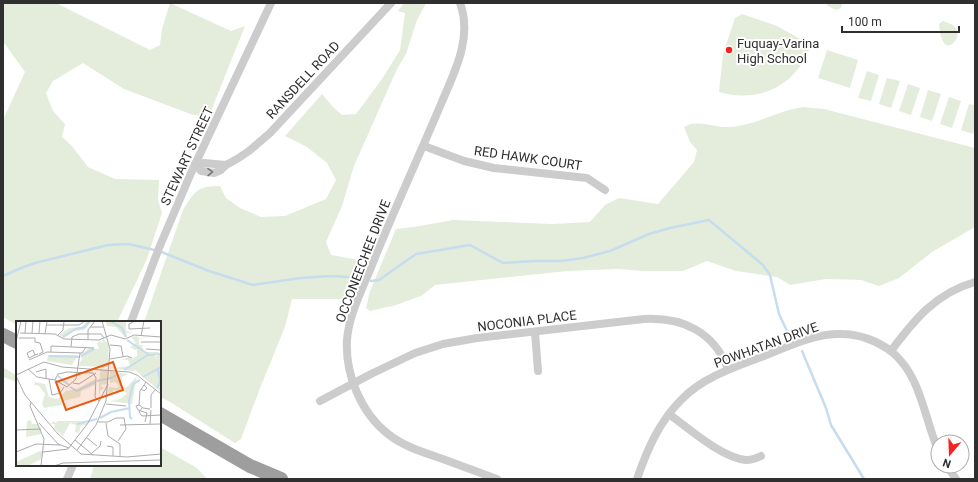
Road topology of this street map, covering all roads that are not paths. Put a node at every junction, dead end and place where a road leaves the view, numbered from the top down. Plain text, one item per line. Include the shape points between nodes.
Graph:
1 (271, 3) edge
2 (392, 3) edge
3 (460, 3) edge
4 (424, 146) junction
5 (196, 164) junction
6 (605, 190) dead end
7 (975, 282) edge
8 (131, 321) edge
9 (535, 332) junction
10 (3, 335) edge
11 (16, 342) edge
12 (891, 351) junction
13 (728, 369) junction
14 (538, 371) dead end
15 (354, 384) junction
16 (320, 401) dead end
17 (669, 414) junction
18 (161, 415) edge
19 (161, 424) edge
20 (932, 434) edge
21 (761, 456) dead end
22 (73, 466) edge
23 (67, 479) edge
24 (258, 479) edge
25 (281, 479) edge
26 (497, 479) edge
27 (637, 479) edge

1 - 5 street, STEWART STREET
2 - 5 street, RANSDELL ROAD via 270,133 249,151 226,165
3 - 4 street, OCCONEECHEE DRIVE via 464,27 461,55
4 - 6 street, RED HAWK COURT via 464,161 494,168 587,178
4 - 15 street, OCCONEECHEE DRIVE via 384,237 350,324 347,351
5 - 8 street, STEWART STREET via 159,248
7 - 12 street via 935,301 919,316
9 - 13 street, NOCONIA PLACE via 644,319 668,319 704,334 721,353
9 - 14 street
9 - 15 street, NOCONIA PLACE via 460,341 429,348
10 - 11 highway
12 - 13 street, POWHATAN DRIVE via 865,338 840,334 827,335
12 - 20 street, POWHATAN DRIVE via 913,377
13 - 17 street, POWHATAN DRIVE via 694,388
15 - 16 street, NOCONIA PLACE
15 - 26 street, OCCONEECHEE DRIVE via 365,408 388,434 414,449
17 - 21 street via 699,437 732,456 746,460
17 - 27 street, POWHATAN DRIVE via 648,448
18 - 25 highway via 250,466
19 - 24 highway
22 - 23 street

